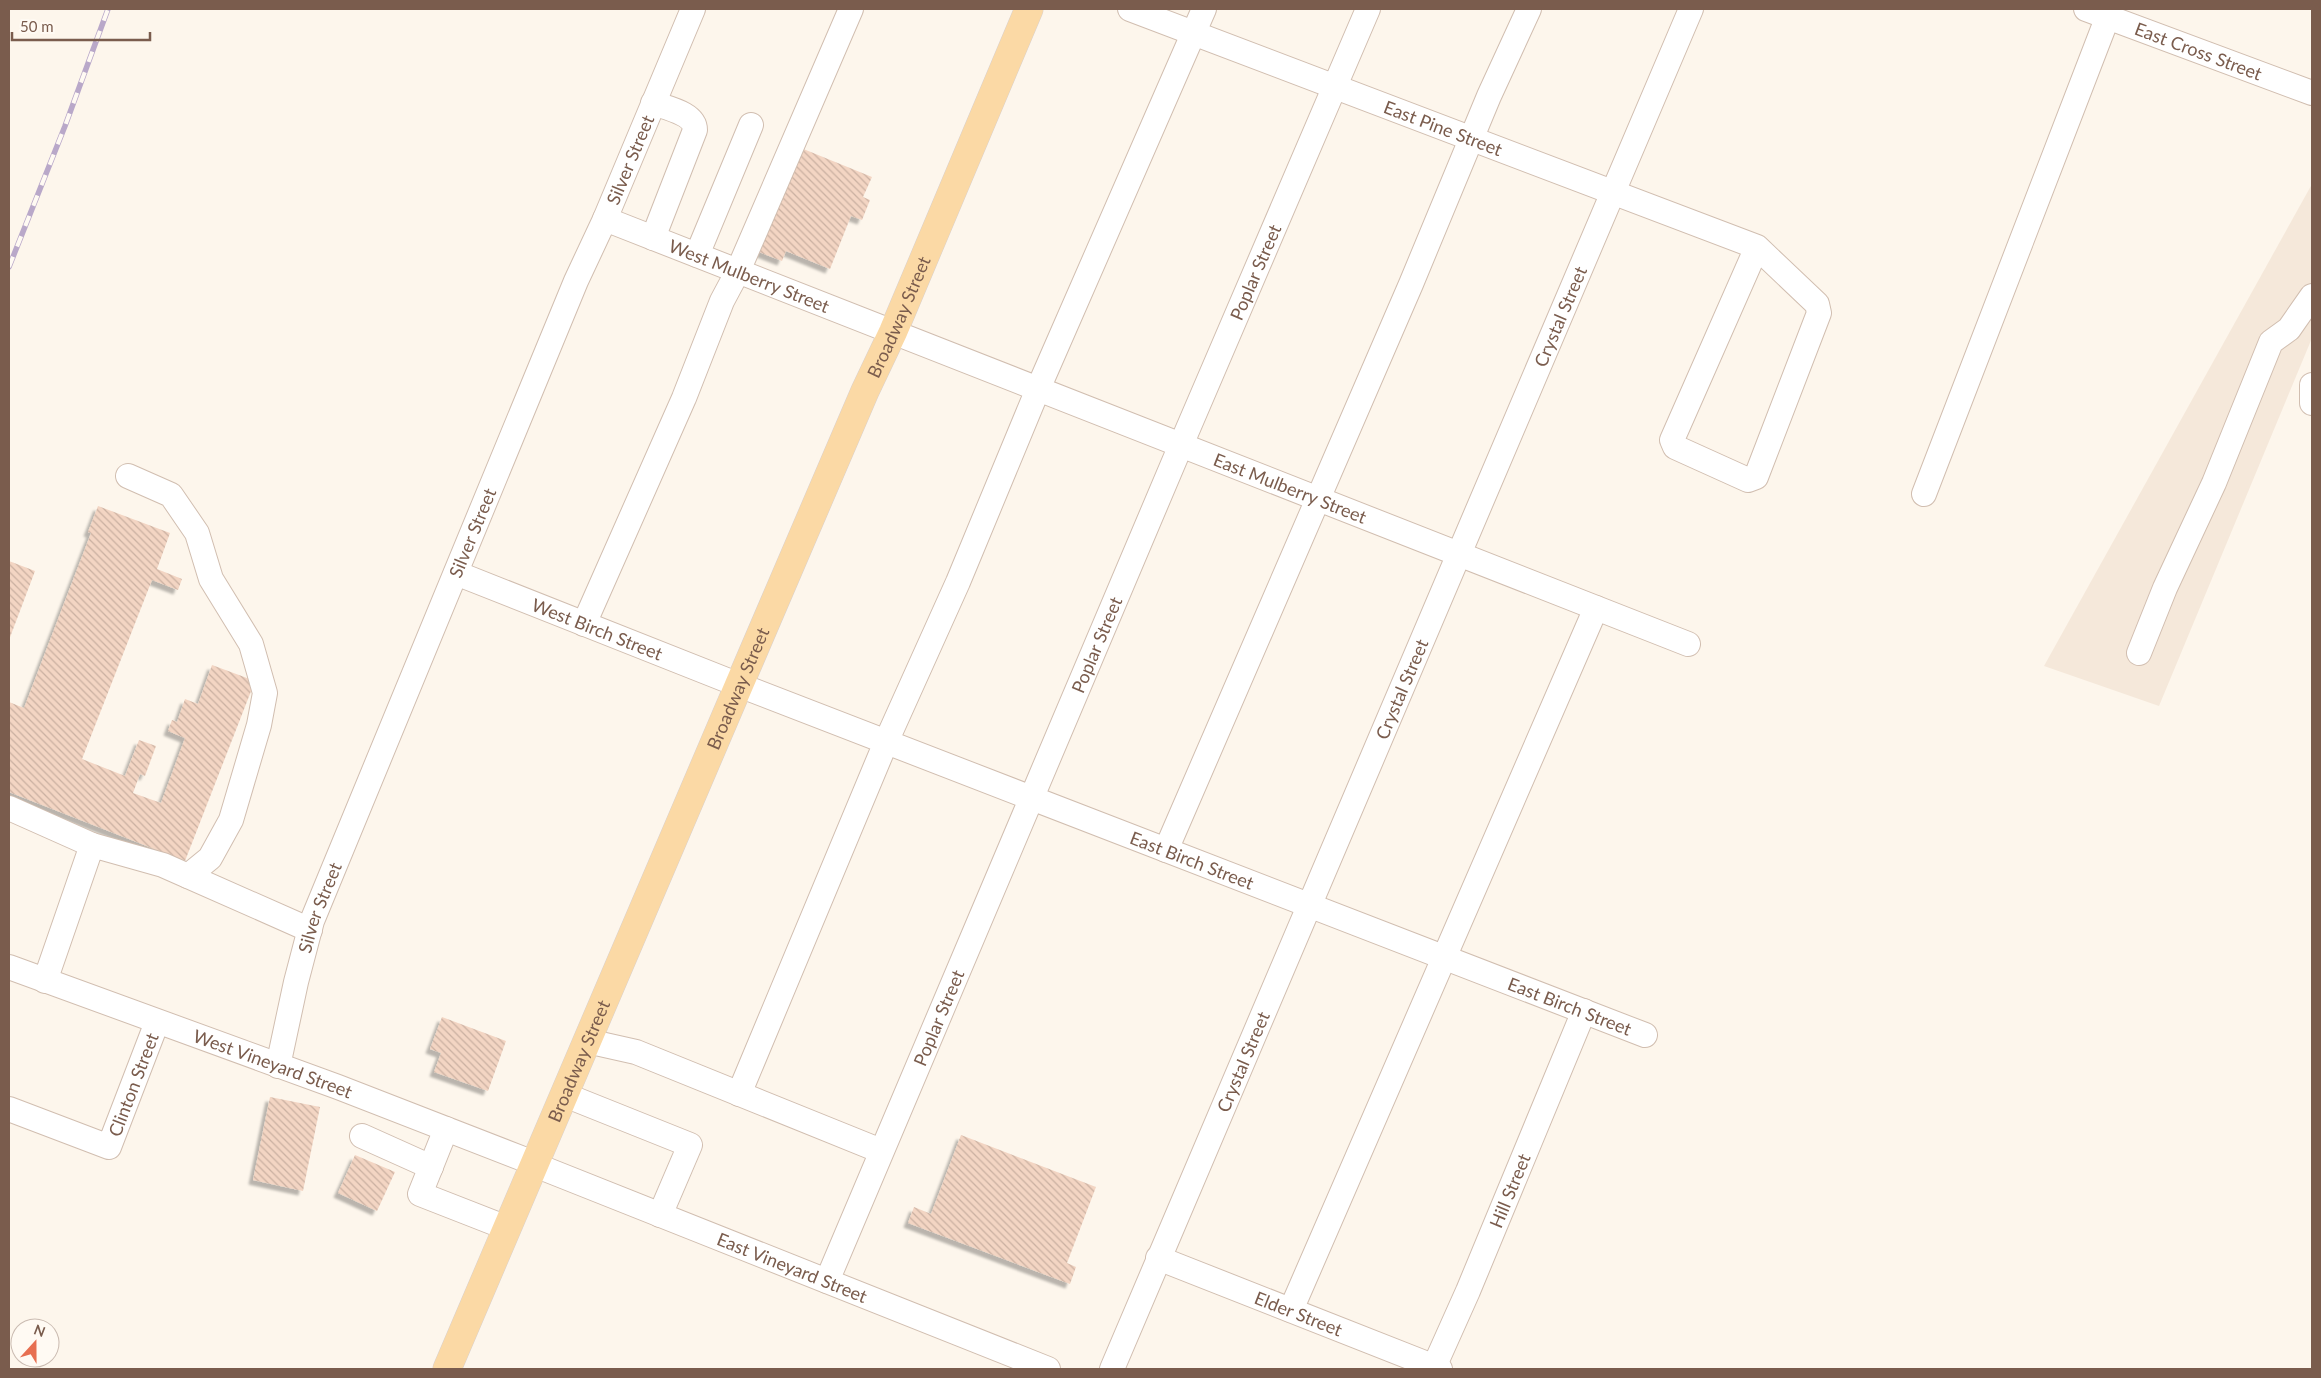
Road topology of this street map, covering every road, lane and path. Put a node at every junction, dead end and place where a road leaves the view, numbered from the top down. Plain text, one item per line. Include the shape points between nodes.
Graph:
1 (694, 9) edge
2 (851, 9) edge
3 (1029, 9) edge
4 (1130, 9) edge
5 (1204, 9) edge
6 (1368, 9) edge
7 (1529, 9) edge
8 (1691, 9) edge
9 (2097, 13) edge
10 (2138, 17) edge
11 (1194, 33) junction
12 (1334, 86) junction
13 (2312, 93) edge
14 (653, 103) junction
15 (751, 125) dead end
16 (1473, 139) junction
17 (1613, 193) junction
18 (605, 219) junction
19 (653, 238) junction
20 (1757, 247) junction
21 (697, 255) junction
22 (738, 271) junction
23 (2312, 296) edge
24 (893, 332) junction
25 (2312, 385) edge
26 (1038, 389) junction
27 (2312, 403) edge
28 (1181, 445) junction
29 (128, 476) dead end
30 (1924, 494) dead end
31 (1317, 499) junction
32 (1458, 554) junction
33 (456, 573) junction
34 (1596, 608) junction
35 (584, 624) junction
36 (1688, 644) dead end
37 (2139, 653) dead end
38 (739, 685) junction
39 (886, 742) junction
40 (1031, 798) junction
41 (9, 808) edge
42 (92, 844) junction
43 (1166, 850) junction
44 (188, 876) junction
45 (1309, 905) junction
46 (310, 930) junction
47 (1445, 958) junction
48 (9, 967) edge
49 (45, 981) junction
50 (1584, 1011) junction
51 (157, 1022) junction
52 (1645, 1035) dead end
53 (588, 1041) junction
54 (278, 1066) junction
55 (739, 1094) junction
56 (566, 1095) junction
57 (9, 1109) edge
58 (446, 1129) junction
59 (362, 1136) dead end
60 (881, 1151) junction
61 (535, 1165) junction
62 (431, 1167) junction
63 (660, 1215) junction
64 (507, 1228) junction
65 (1158, 1258) junction
66 (827, 1281) junction
67 (1291, 1310) junction
68 (1437, 1368) edge
69 (447, 1369) edge
70 (1048, 1369) edge
71 (1112, 1369) edge

1 - 14 street, Silver Street
2 - 22 street
3 - 24 main road, Broadway Street
4 - 11 street, East Pine Street
5 - 11 street
6 - 12 street, Poplar Street
7 - 16 street
8 - 17 street, Crystal Street
9 - 10 street, East Cross Street
9 - 30 street
10 - 13 street, East Cross Street
11 - 12 street, East Pine Street
11 - 26 street
12 - 16 street, East Pine Street
12 - 28 street, Poplar Street
14 - 18 street, Silver Street
14 - 19 street via 691,118 696,130
15 - 21 street
16 - 17 street, East Pine Street
16 - 31 street
17 - 20 street, East Pine Street
17 - 32 street, Crystal Street
18 - 19 street, West Mulberry Street
18 - 33 street, Silver Street via 576,281
19 - 21 street, West Mulberry Street
20 - 20 street via 1817,304 1820,313 1756,477 1748,480 1675,447 1672,440
21 - 22 street, West Mulberry Street
22 - 24 street, West Mulberry Street
22 - 35 street
23 - 37 street via 2289,329 2271,342 2214,483
24 - 26 street, East Mulberry Street
24 - 38 main road, Broadway Street
25 - 27 street
26 - 28 street, East Mulberry Street
26 - 39 street via 958,582
28 - 31 street, East Mulberry Street
28 - 40 street, Poplar Street
29 - 44 street via 171,495 197,533 211,579 251,644 265,693 231,820 210,858
31 - 32 street, East Mulberry Street
31 - 43 street
32 - 34 street, East Mulberry Street
32 - 45 street, Crystal Street
33 - 35 street, West Birch Street
33 - 46 street, Silver Street
34 - 36 street, East Mulberry Street
34 - 47 street
35 - 38 street, West Birch Street
38 - 39 street, East Birch Street
38 - 53 main road, Broadway Street
39 - 40 street, East Birch Street
39 - 55 street
40 - 43 street, East Birch Street
40 - 60 street, Poplar Street
41 - 42 street
42 - 44 street via 163,865
42 - 49 street
43 - 45 street, East Birch Street
44 - 46 street
45 - 47 street, East Birch Street
45 - 65 street, Crystal Street
46 - 54 street, Silver Street
47 - 50 street, East Birch Street
47 - 67 street
48 - 49 street, West Vineyard Street
49 - 51 street, West Vineyard Street
50 - 52 street, East Birch Street
50 - 68 street, Hill Street
51 - 54 street, West Vineyard Street
51 - 57 street, Clinton Street via 109,1147
53 - 55 street via 636,1052
53 - 56 main road, Broadway Street
54 - 58 street, West Vineyard Street
55 - 60 street
56 - 61 main road, Broadway Street
56 - 63 street via 690,1145
58 - 61 street, West Vineyard Street
58 - 62 street
59 - 62 street
60 - 66 street, Poplar Street
61 - 63 street, East Vineyard Street
61 - 64 main road, Broadway Street
62 - 64 street via 420,1194
63 - 66 street, East Vineyard Street
64 - 69 main road, Broadway Street
65 - 67 street, Elder Street
65 - 71 street, Crystal Street
66 - 70 street, East Vineyard Street
67 - 68 street, Elder Street

